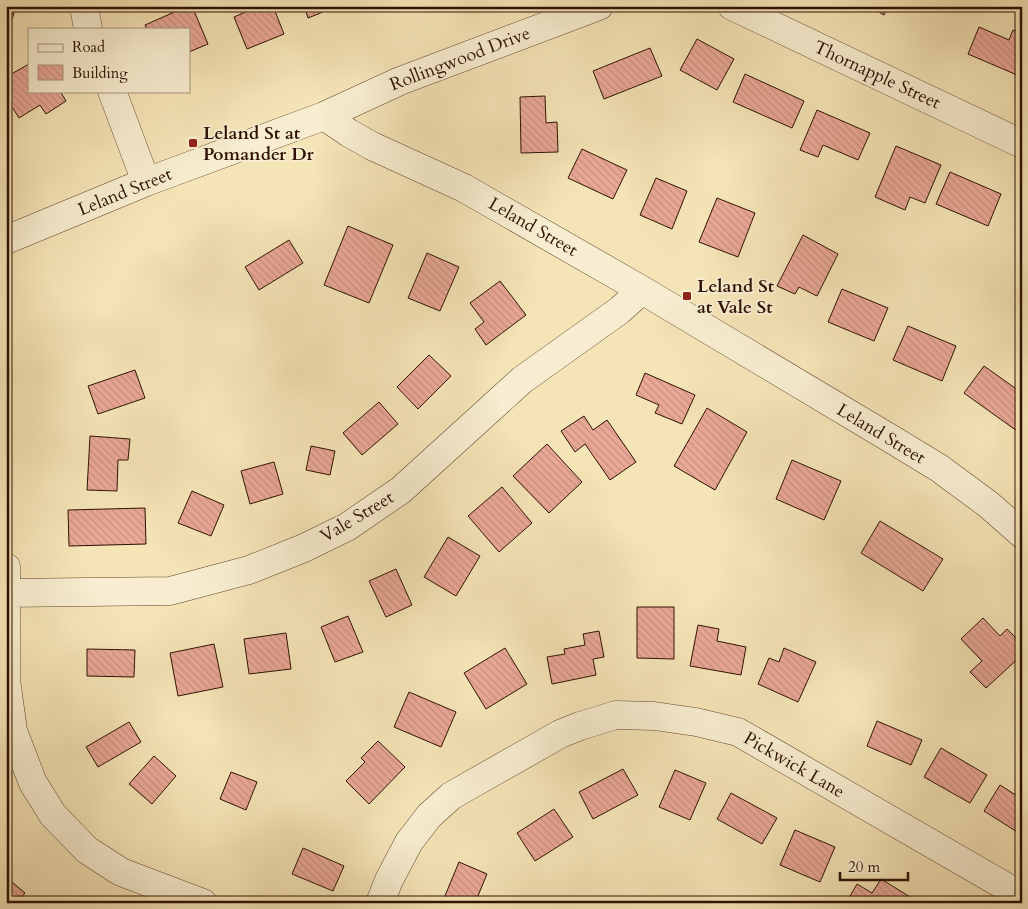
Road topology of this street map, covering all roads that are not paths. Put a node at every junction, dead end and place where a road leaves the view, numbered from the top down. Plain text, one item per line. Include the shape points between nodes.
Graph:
1 (84, 6) edge
2 (598, 6) edge
3 (732, 6) edge
4 (88, 28) edge
5 (112, 92) edge
6 (324, 116) junction
7 (1022, 144) edge
8 (146, 182) junction
9 (6, 240) edge
10 (642, 290) junction
11 (1022, 534) edge
12 (6, 567) edge
13 (6, 593) edge
14 (1022, 896) edge
15 (203, 903) edge
16 (380, 903) edge

1 - 4 street
2 - 6 street, Rollingwood Drive via 400,81
3 - 7 street, Thornapple Street
5 - 8 street
6 - 8 street, Leland Street
6 - 10 street, Leland Street via 372,146 464,188
8 - 9 street, Leland Street
10 - 11 street, Leland Street via 938,468
10 - 13 street, Vale Street via 620,310 522,380 401,490 347,527 304,548 249,570 170,591
12 - 13 street
13 - 15 street via 6,678 13,731 33,783 53,815 87,850 121,872
14 - 16 street, Pickwick Lane via 738,732 654,716 616,715 560,734 451,796 429,816 409,842

